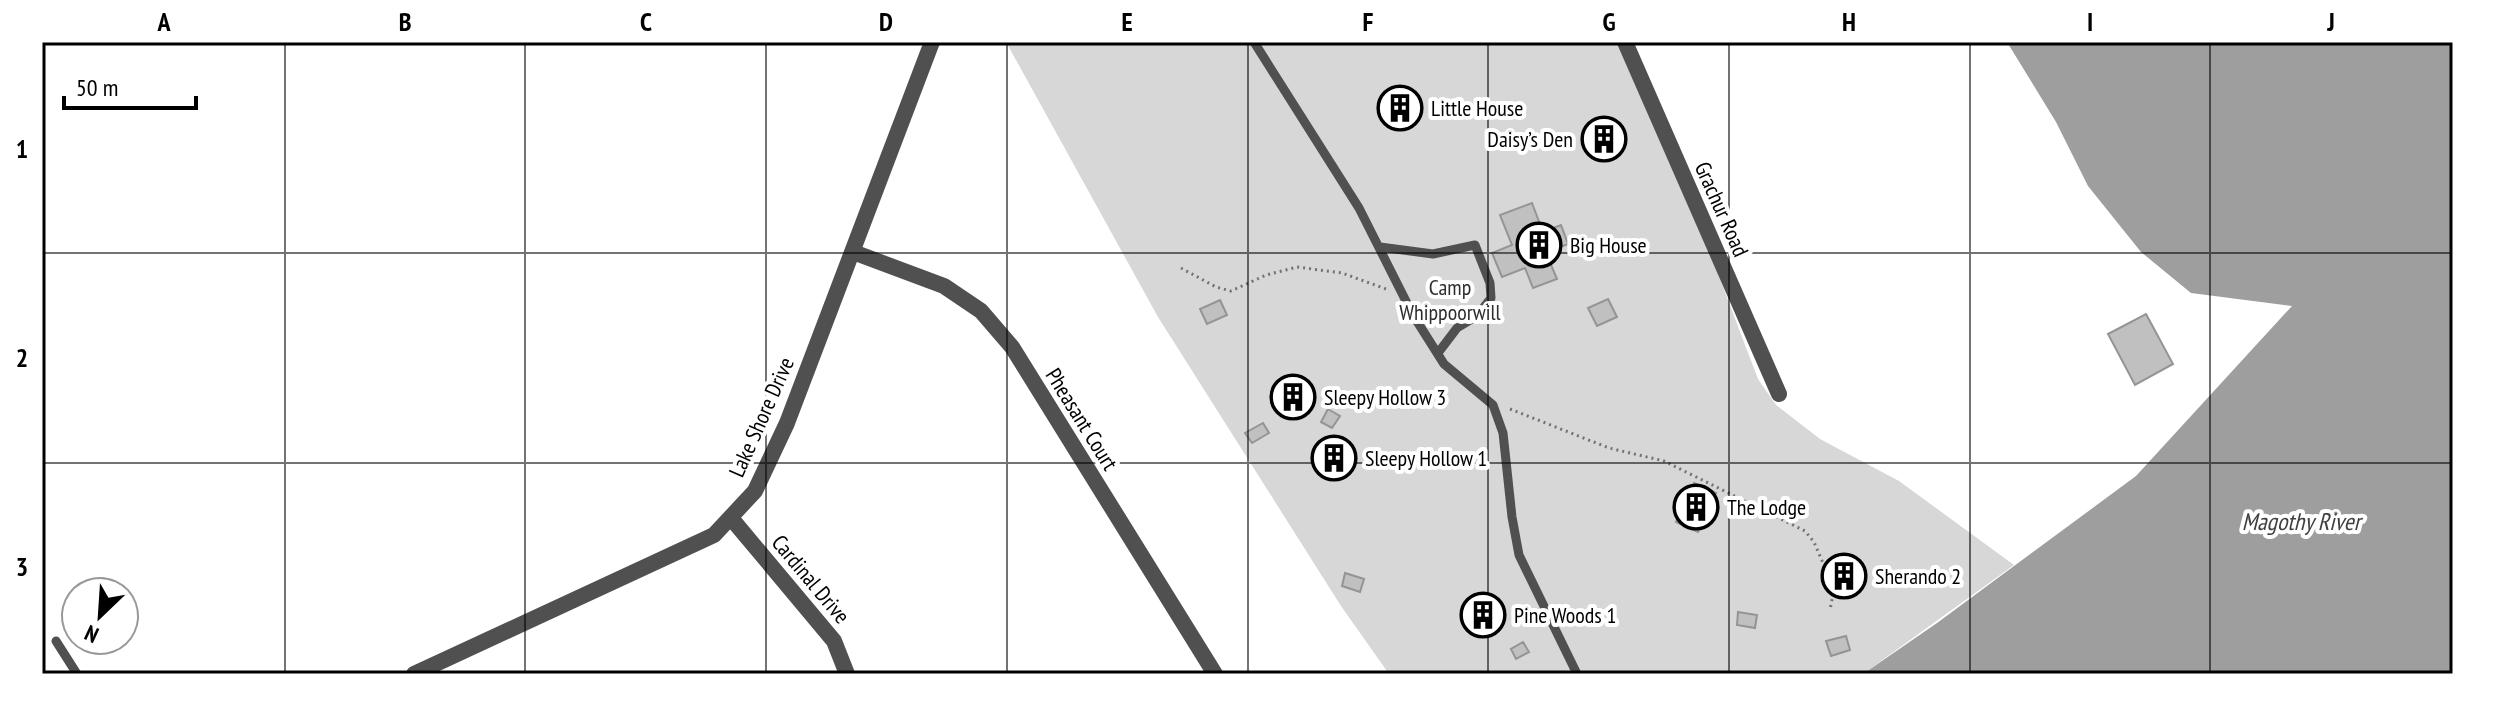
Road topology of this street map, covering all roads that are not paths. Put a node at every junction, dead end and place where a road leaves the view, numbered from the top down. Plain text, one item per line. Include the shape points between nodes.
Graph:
1 (932, 42) edge
2 (1254, 42) edge
3 (1625, 42) edge
4 (1380, 247) junction
5 (853, 252) junction
6 (1438, 353) junction
7 (1779, 394) dead end
8 (731, 518) junction
9 (56, 641) dead end
10 (77, 674) edge
11 (414, 674) edge
12 (847, 674) edge
13 (1215, 674) edge
14 (1577, 674) edge

1 - 5 street, Lake Shore Drive
2 - 4 lane
3 - 7 street, Grachur Road
4 - 6 lane
4 - 6 lane via 1433,254 1475,245 1491,298
5 - 8 street, Lake Shore Drive via 771,460 755,491
5 - 13 street, Pheasant Court via 944,286 981,311 1012,347
6 - 14 lane via 1493,405 1503,433 1519,555
8 - 11 street, Lake Shore Drive via 714,535 687,549
8 - 12 street, Cardinal Drive via 834,641
9 - 10 lane

